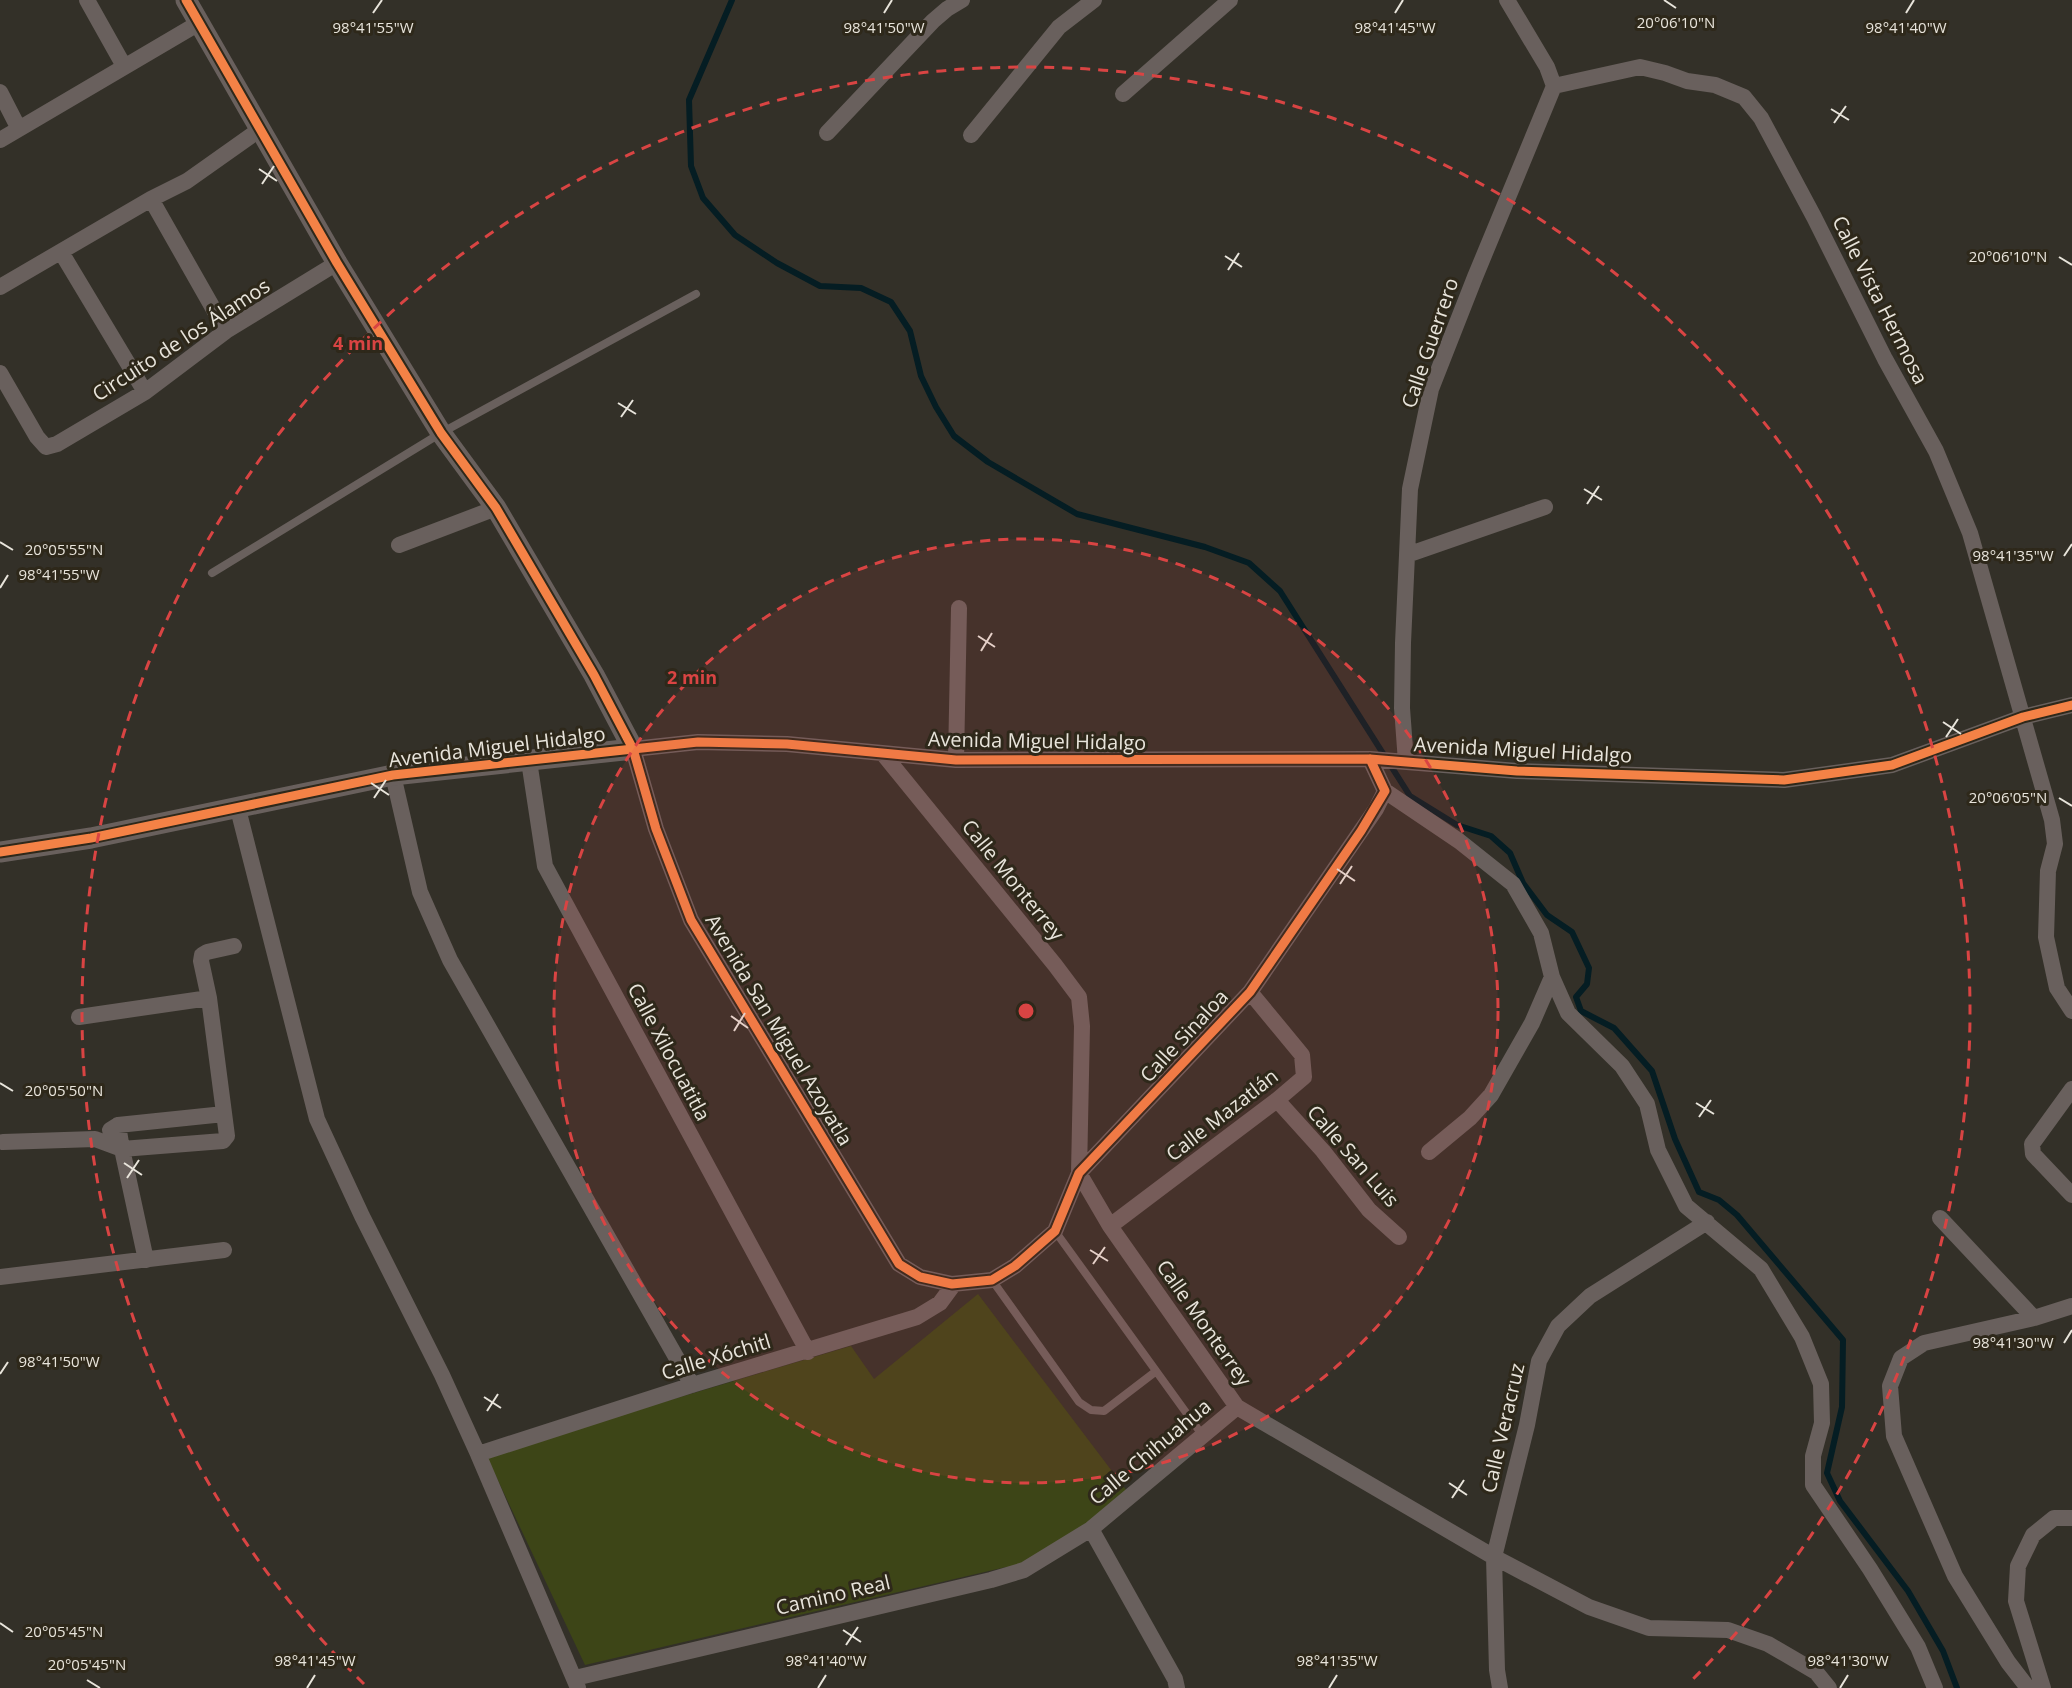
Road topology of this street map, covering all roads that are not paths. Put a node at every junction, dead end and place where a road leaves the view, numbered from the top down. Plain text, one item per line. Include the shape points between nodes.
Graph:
1 (87, 0) edge
2 (186, 0) edge
3 (962, 0) edge
4 (1094, 0) edge
5 (1230, 0) edge
6 (1512, 2) edge
7 (199, 23) junction
8 (124, 66) junction
9 (1554, 86) junction
10 (0, 93) edge
11 (1123, 94) dead end
12 (19, 129) junction
13 (260, 130) junction
14 (827, 133) dead end
15 (971, 135) dead end
16 (0, 140) edge
17 (151, 199) junction
18 (61, 252) junction
19 (338, 264) junction
20 (0, 287) edge
21 (696, 294) dead end
22 (226, 331) junction
23 (0, 373) edge
24 (145, 392) junction
25 (441, 433) junction
26 (1545, 507) dead end
27 (496, 508) junction
28 (399, 545) dead end
29 (1407, 555) junction
30 (212, 573) dead end
31 (959, 608) dead end
32 (2072, 705) edge
33 (2023, 717) junction
34 (633, 749) junction
35 (884, 755) junction
36 (1370, 759) junction
37 (956, 760) junction
38 (529, 761) junction
39 (1406, 762) junction
40 (393, 775) junction
41 (1385, 791) junction
42 (238, 809) junction
43 (0, 852) edge
44 (234, 946) dead end
45 (1552, 977) junction
46 (1250, 992) junction
47 (209, 998) junction
48 (2072, 1011) edge
49 (79, 1017) dead end
50 (2072, 1089) edge
51 (1277, 1100) junction
52 (225, 1114) junction
53 (118, 1125) junction
54 (95, 1139) junction
55 (1, 1142) edge
56 (122, 1149) junction
57 (1429, 1152) dead end
58 (1079, 1173) junction
59 (2072, 1195) edge
60 (1940, 1218) dead end
61 (1707, 1222) junction
62 (1110, 1226) junction
63 (1055, 1232) junction
64 (1399, 1238) dead end
65 (224, 1250) dead end
66 (146, 1260) junction
67 (0, 1277) edge
68 (992, 1280) junction
69 (953, 1284) junction
70 (2072, 1306) edge
71 (2034, 1318) junction
72 (808, 1352) junction
73 (1155, 1372) junction
74 (692, 1385) junction
75 (1237, 1407) junction
76 (1203, 1436) junction
77 (478, 1454) junction
78 (2072, 1518) edge
79 (1091, 1529) junction
80 (1494, 1557) junction
81 (576, 1683) edge
82 (1177, 1688) edge
83 (1500, 1688) edge
84 (1829, 1688) edge
85 (1935, 1688) edge
86 (2028, 1688) edge
87 (2043, 1688) edge

1 - 8 street
2 - 7 street
3 - 14 street via 933,21
4 - 15 street via 1059,27
5 - 11 street
6 - 9 street
7 - 8 street
7 - 13 street
8 - 12 street
9 - 29 street, Calle Guerrero via 1431,389 1410,489
9 - 33 street, Calle Vista Hermosa via 1640,67 1715,85 1744,97 1761,118 1936,451 1970,533
10 - 12 street
12 - 16 street
13 - 17 street via 187,181
13 - 19 street
17 - 18 street
17 - 22 street
18 - 20 street
18 - 24 street
19 - 22 street, Circuito de los Álamos
19 - 25 street
21 - 25 lane
22 - 24 street, Circuito de los Álamos
23 - 24 street, Circuito de los Álamos via 46,447
25 - 27 street
25 - 30 lane
26 - 29 street
27 - 28 street
27 - 34 street
29 - 39 street, Calle Guerrero via 1402,708
31 - 37 street
32 - 33 street, Avenida Miguel Hidalgo
33 - 39 street, Avenida Miguel Hidalgo via 1892,765 1784,780 1517,771
33 - 48 street, Calle Vista Hermosa via 2055,844 2048,871 2046,937 2057,988
34 - 35 street, Avenida Miguel Hidalgo via 698,742 786,744
34 - 38 street, Avenida Miguel Hidalgo
34 - 69 street, Avenida San Miguel Azoyatla via 656,829 691,920 899,1264 921,1277
35 - 37 street, Avenida Miguel Hidalgo
35 - 58 street, Calle Monterrey via 1079,997
36 - 37 street, Avenida Miguel Hidalgo
36 - 39 street, Avenida Miguel Hidalgo
36 - 41 street
38 - 40 street, Avenida Miguel Hidalgo
38 - 72 street, Calle Xilocuatitla via 545,866
40 - 42 street, Avenida Miguel Hidalgo
40 - 74 street via 420,892 450,960
41 - 45 street via 1513,884 1541,933
41 - 46 street, Calle Sinaloa
42 - 43 street, Avenida Miguel Hidalgo
42 - 77 street via 317,1119
44 - 47 street via 202,955
45 - 57 street via 1532,1023 1491,1095
45 - 61 street via 1568,1013 1622,1066 1647,1104 1658,1150 1674,1185 1686,1206
46 - 51 street, Calle Mazatlán via 1302,1055 1304,1077
46 - 58 street, Calle Sinaloa
47 - 49 street
47 - 52 street
50 - 59 street via 2032,1144 2033,1154
51 - 62 street, Calle Mazatlán
51 - 64 street, Calle San Luis via 1369,1210
52 - 53 street
52 - 56 street via 227,1136 223,1141
53 - 54 street
53 - 56 street
54 - 55 street
54 - 56 street
56 - 66 street
58 - 62 street, Calle Monterrey
58 - 63 street, Calle Sinaloa
60 - 71 street
61 - 80 street, Calle Veracruz via 1590,1296 1558,1326 1539,1361
61 - 85 street via 1761,1269 1802,1337 1821,1384 1822,1423 1813,1456 1812,1485 1918,1647
62 - 75 street, Calle Monterrey
63 - 68 street, Calle Sinaloa
63 - 73 lane
65 - 66 street
66 - 67 street
68 - 69 street, Calle Sinaloa
68 - 73 lane via 1079,1402 1091,1410 1104,1411
69 - 72 street, Calle Xóchitl via 940,1303 917,1317
70 - 71 street
71 - 86 street via 1924,1343 1901,1358 1890,1386 1894,1436 1955,1576
72 - 74 street, Calle Xóchitl
73 - 76 lane
74 - 77 street, Calle Xóchitl
75 - 76 street, Calle Chihuahua
75 - 80 street, Calle Monterrey
76 - 79 street, Calle Chihuahua
77 - 81 street
78 - 87 street via 2054,1518 2033,1535 2018,1566 2016,1601
79 - 81 street, Camino Real via 1024,1570
79 - 82 street
80 - 83 street, Calle Veracruz
80 - 84 street, Calle Monterrey via 1589,1607 1649,1628 1728,1630 1768,1644 1816,1672

